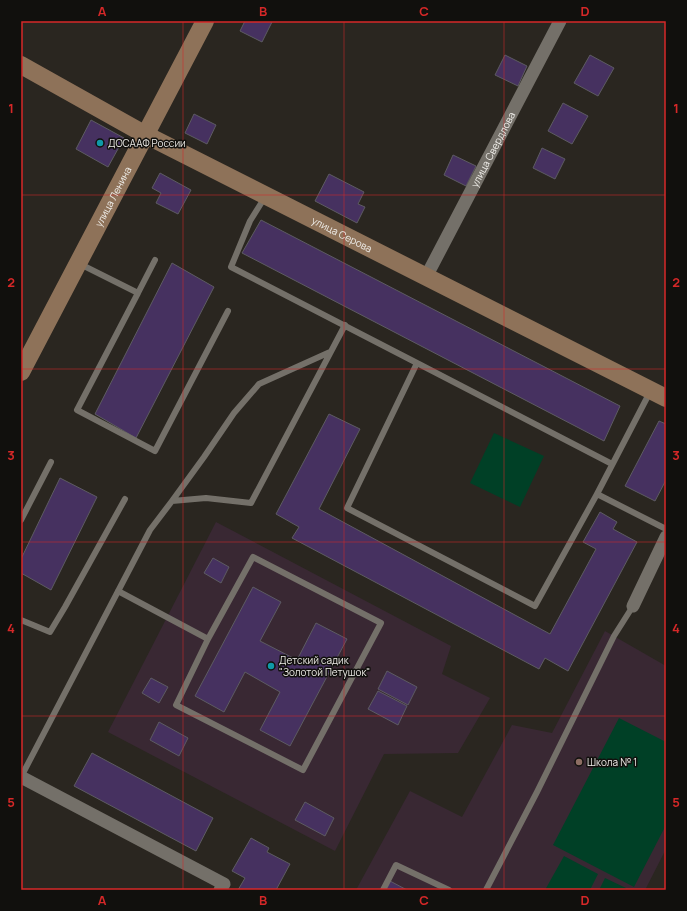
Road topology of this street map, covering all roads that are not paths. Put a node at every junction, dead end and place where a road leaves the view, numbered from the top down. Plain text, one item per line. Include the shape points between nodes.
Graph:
1 (205, 21) edge
2 (560, 21) edge
3 (21, 65) edge
4 (146, 135) junction
5 (266, 196) junction
6 (155, 260) dead end
7 (78, 263) junction
8 (426, 277) junction
9 (138, 293) junction
10 (228, 311) dead end
11 (345, 325) junction
12 (330, 352) junction
13 (417, 363) junction
14 (21, 372) edge
15 (658, 394) edge
16 (51, 462) dead end
17 (612, 464) junction
18 (597, 494) junction
19 (125, 499) dead end
20 (172, 501) junction
21 (21, 520) edge
22 (666, 529) edge
23 (666, 537) edge
24 (118, 591) junction
25 (633, 606) joint
26 (21, 620) edge
27 (208, 638) junction
28 (21, 777) edge
29 (220, 890) edge
30 (382, 890) edge
31 (449, 890) edge
32 (486, 890) edge

1 - 4 street, улица Ленина
2 - 8 street, улица Свердлова
3 - 4 street, улица Серова
4 - 5 street, улица Серова
4 - 7 street, улица Ленина
5 - 8 street, улица Серова
5 - 11 lane via 250,221 231,267
6 - 9 lane
7 - 9 lane
7 - 14 street, улица Ленина
8 - 15 street, улица Серова
9 - 10 lane via 77,410 155,451
11 - 12 lane
11 - 13 lane
12 - 20 lane via 259,384 234,413
12 - 20 lane via 251,503 206,498
13 - 17 lane
13 - 18 lane via 347,508 535,606
15 - 17 lane
16 - 21 lane
17 - 18 lane
18 - 22 lane
19 - 26 lane via 50,632
20 - 24 lane via 150,530
23 - 25 street
24 - 27 lane
24 - 28 lane
25 - 32 lane via 614,636
27 - 27 lane via 176,706 303,770 381,623 253,556
28 - 29 street via 224,884
30 - 31 lane via 396,865

